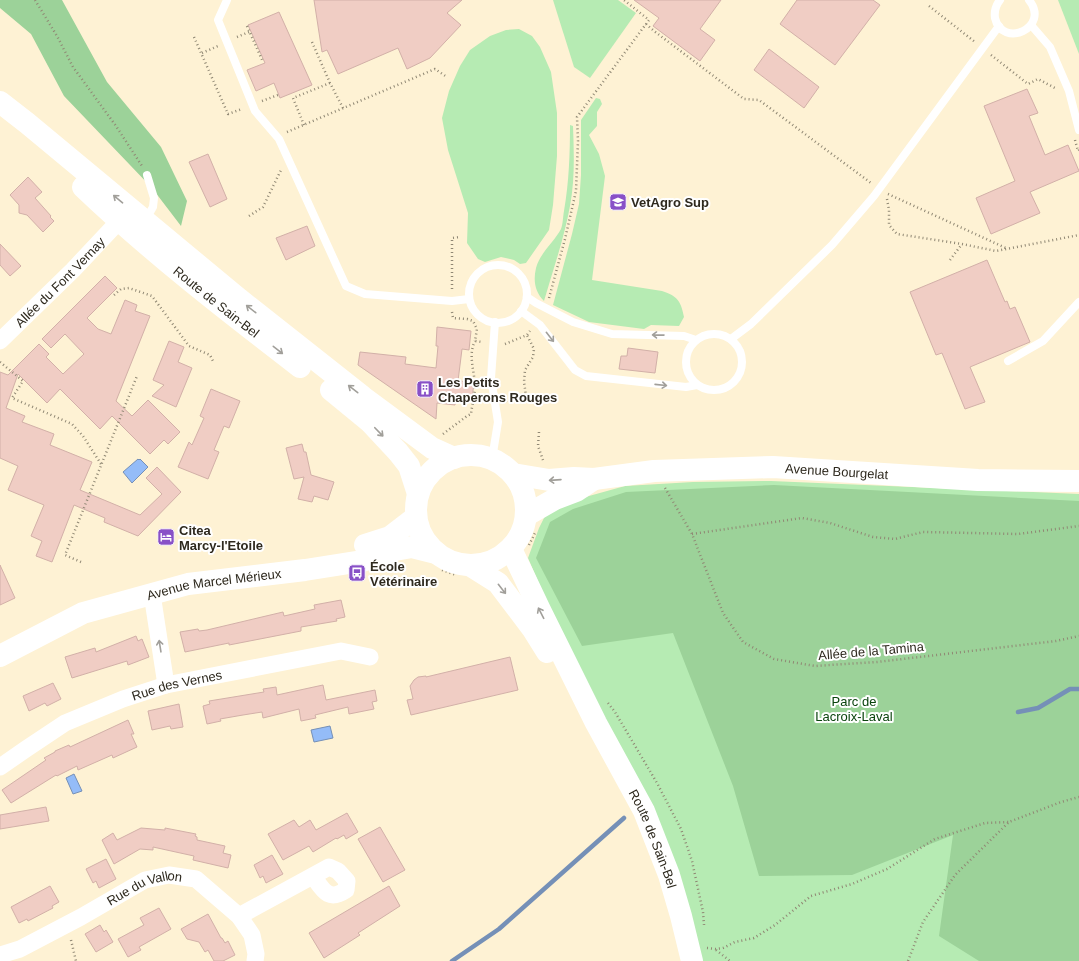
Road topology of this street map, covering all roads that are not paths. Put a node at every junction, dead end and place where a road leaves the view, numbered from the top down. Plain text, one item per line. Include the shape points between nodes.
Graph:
1 (227, 0) edge
2 (1000, 0) edge
3 (1029, 0) edge
4 (1031, 25) junction
5 (999, 26) junction
6 (4, 106) edge
7 (1079, 130) edge
8 (147, 175) road end
9 (119, 221) junction
10 (145, 221) junction
11 (190, 259) junction
12 (527, 297) junction
13 (469, 299) junction
14 (1079, 302) edge
15 (521, 311) junction
16 (495, 322) junction
17 (731, 339) junction
18 (696, 340) junction
19 (0, 341) edge
20 (1008, 361) dead end
21 (697, 385) junction
22 (454, 458) junction
23 (492, 459) junction
24 (513, 474) junction
25 (594, 479) junction
26 (1079, 481) edge
27 (418, 494) junction
28 (416, 517) junction
29 (533, 520) junction
30 (519, 549) junction
31 (436, 553) junction
32 (471, 566) junction
33 (152, 594) junction
34 (0, 641) edge
35 (0, 656) edge
36 (370, 657) dead end
37 (166, 685) junction
38 (596, 723) junction
39 (0, 767) edge
40 (313, 876) dead end
41 (239, 916) junction
42 (0, 955) edge
43 (691, 960) edge
44 (255, 961) edge

1 - 13 lane via 218,20 255,111 277,136 346,286 365,294 452,301
2 - 5 lane via 995,9
3 - 4 lane via 1034,13
4 - 5 lane via 1021,33 1015,34
4 - 7 lane via 1050,47 1069,92
5 - 17 lane via 879,190 832,245 751,324
6 - 9 main road, Route de Sain-Bel via 47,152
10 -> 6 main road, Route de Sain-Bel
8 - 10 lane via 154,198 153,207
9 - 11 street via 129,219 180,261
9 - 19 street, Allée du Font Vernay
9 -> 27 main road, Route de Sain-Bel via 370,422 409,466
10 - 11 main road, Route de Sain-Bel
22 -> 11 main road, Route de Sain-Bel via 432,448 356,392
12 - 13 lane via 524,282 514,269 497,265 484,268 475,276 471,283
12 - 15 lane
18 -> 12 lane via 684,336 612,334 573,322
13 - 16 lane via 478,315
14 - 20 lane via 1043,341
15 - 16 lane via 510,320
15 -> 21 lane via 537,322 575,370 586,376 686,387
16 - 23 lane via 491,378 498,422
17 - 18 lane via 713,334 704,335
17 - 21 lane via 742,355 740,375 734,383 716,391 706,390
18 - 21 lane via 686,354 685,363 691,379
22 - 23 main road via 473,455
22 - 27 main road via 430,474
23 - 24 main road
25 -> 24 main road, Avenue Bourgelat via 549,480
24 - 29 main road via 521,486
25 - 26 main road, Avenue Bourgelat via 654,471 773,467 978,480
25 - 29 main road, Avenue Bourgelat via 576,492 555,499
27 - 28 main road
28 - 31 main road via 420,531
28 - 34 main road, Avenue Marcel Mérieux via 390,537 356,548 303,557 189,570 75,602
29 - 30 main road via 523,529 517,542
30 - 32 main road via 486,564
38 -> 30 main road, Route de Sain-Bel via 540,610
31 - 32 main road via 453,562
31 - 33 main road, Avenue Marcel Mérieux via 412,547 362,561 188,584
32 -> 38 main road, Route de Sain-Bel via 498,583 532,628 568,686
33 - 35 main road, Avenue Marcel Mérieux via 83,613
37 -> 33 street
36 - 37 street, Rue des Vernes via 341,651
37 - 39 street, Rue des Vernes via 123,699 66,723
38 - 43 main road, Route de Sain-Bel via 641,804 681,916
40 - 41 street
41 - 42 street, Rue du Vallon via 196,879 169,875 145,880 20,949
41 - 44 street, Rue du Vallon via 252,935

